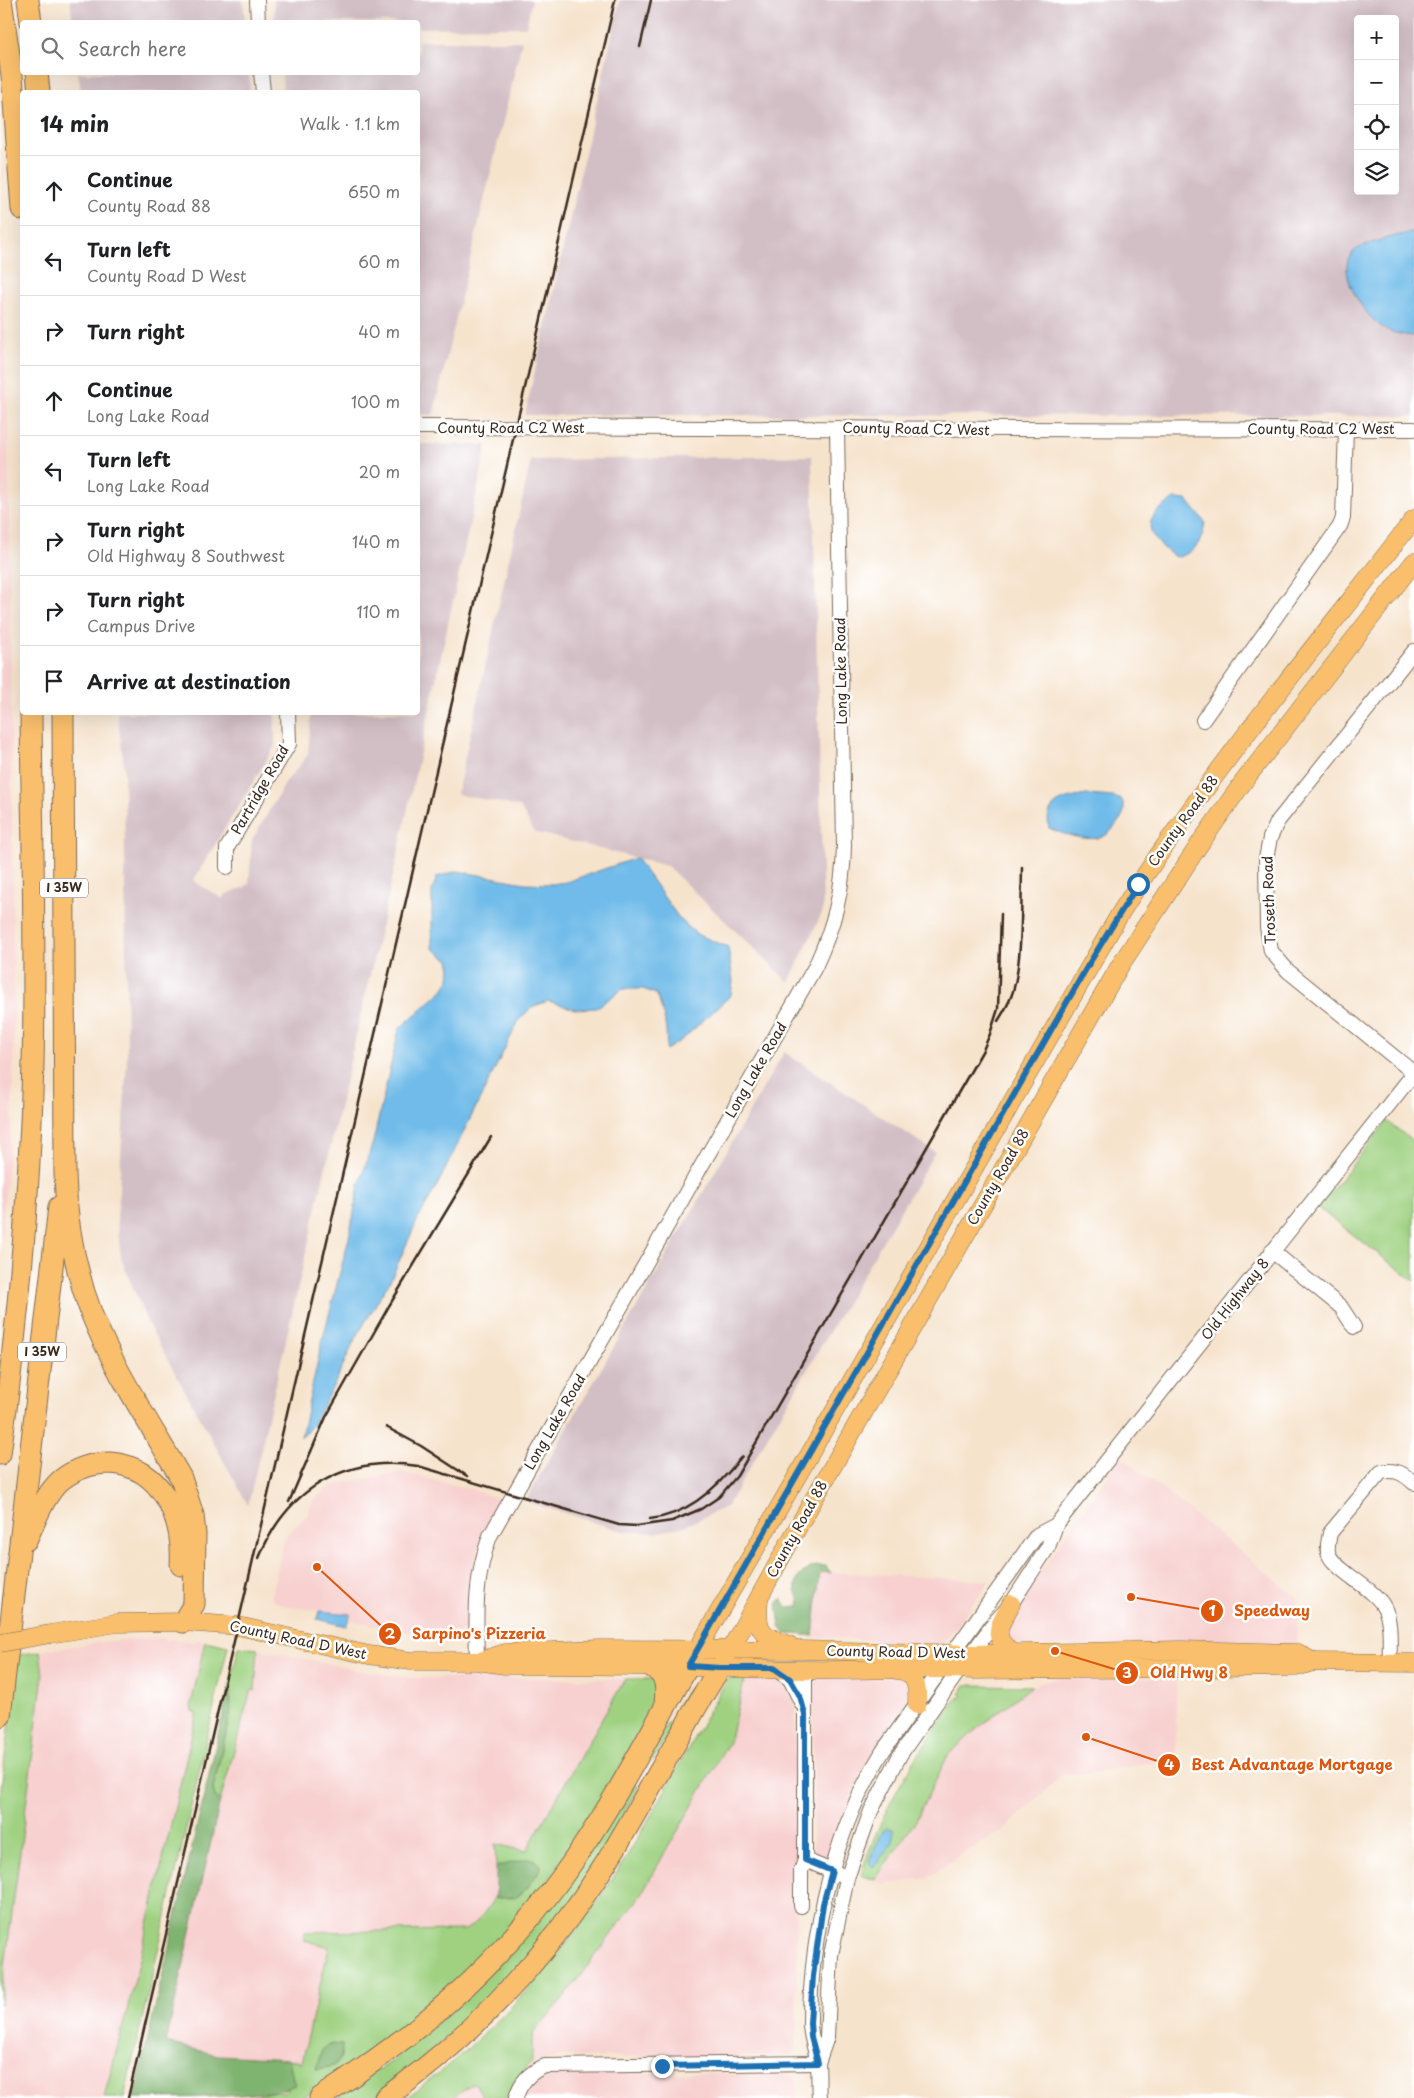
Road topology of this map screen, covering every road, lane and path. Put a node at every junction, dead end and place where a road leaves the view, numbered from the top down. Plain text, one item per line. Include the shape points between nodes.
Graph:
1 (1, 0) edge
2 (28, 0) edge
3 (257, 0) edge
4 (31, 20) edge
5 (258, 20) edge
6 (37, 75) edge
7 (261, 75) edge
8 (39, 90) edge
9 (263, 90) edge
10 (20, 182) edge
11 (420, 427) edge
12 (837, 428) junction
13 (1346, 429) junction
14 (1414, 429) edge
15 (1414, 519) edge
16 (1414, 562) edge
17 (1414, 650) edge
18 (30, 715) edge
19 (63, 715) edge
20 (288, 715) edge
21 (1203, 720) dead end
22 (227, 867) dead end
23 (1414, 1073) edge
24 (30, 1152) junction
25 (65, 1152) junction
26 (1272, 1251) junction
27 (1354, 1327) dead end
28 (0, 1340) edge
29 (0, 1454) edge
30 (1414, 1483) edge
31 (1056, 1525) junction
32 (20, 1551) junction
33 (759, 1596) junction
34 (1011, 1604) junction
35 (183, 1622) junction
36 (0, 1643) edge
37 (730, 1649) junction
38 (801, 1650) junction
39 (972, 1654) junction
40 (1013, 1654) junction
41 (692, 1658) junction
42 (478, 1661) junction
43 (956, 1661) junction
44 (1314, 1662) junction
45 (1390, 1662) junction
46 (1414, 1662) edge
47 (651, 1666) junction
48 (720, 1668) junction
49 (774, 1668) junction
50 (942, 1669) junction
51 (805, 1670) junction
52 (896, 1670) junction
53 (916, 1705) junction
54 (665, 1706) junction
55 (805, 1714) junction
56 (0, 1716) edge
57 (805, 1860) junction
58 (832, 1871) junction
59 (847, 1878) junction
60 (801, 1906) dead end
61 (818, 2063) junction
62 (320, 2098) edge
63 (385, 2098) edge
64 (516, 2098) edge
65 (819, 2098) edge

1 - 10 highway via 12,75
2 - 4 highway
3 - 5 street
6 - 8 highway
7 - 9 street
11 - 12 street, County Road C2 West
12 - 13 street, County Road C2 West
12 - 42 street, Long Lake Road via 844,871 835,918 815,968 490,1536 483,1555 477,1592
13 - 14 street, County Road C2 West
13 - 21 street via 1343,518 1340,526
15 - 41 main road, County Road 88 via 1213,778 1121,912
16 - 33 main road, County Road 88 via 1244,781 1154,911 1083,1028
17 - 23 street, Troseth Road via 1278,821 1270,838 1266,859 1267,927 1271,951 1288,971
18 - 24 highway, I 35W via 34,1009
19 - 25 highway, I 35W
20 - 22 street, Partridge Road via 289,744 227,848
23 - 26 street, Old Highway 8
24 - 28 highway via 8,1307
24 - 29 highway, I 35W via 18,1314
25 - 32 highway, I 35W
25 - 35 highway via 68,1223 93,1315 110,1354 180,1478 192,1515 195,1534 194,1604
26 - 27 street via 1340,1307
26 - 31 street, Old Highway 8
30 - 45 street via 1392,1469 1381,1472 1330,1532 1328,1543 1328,1554 1335,1562 1378,1597 1385,1608
31 - 34 street, Old Highway 8 via 1048,1547
31 - 43 street, Old Highway 8 via 1037,1535
32 - 35 highway via 51,1490 68,1475 105,1463 140,1471 162,1490 179,1527 182,1557 179,1603
32 - 56 highway, I 35W
33 - 37 main road, County Road 88
33 - 38 main road via 758,1615 762,1633 773,1641
34 - 39 street, Old Highway 8
34 - 40 main road via 998,1632 999,1639
35 - 36 main road, County Road D West, bridge via 118,1624
35 - 42 main road, County Road D West via 238,1626 411,1661
37 - 38 main road, County Road D West
37 - 41 main road, County Road D West
37 - 48 main road, County Road 88
38 - 43 main road, County Road D West
39 - 40 main road, County Road D West
39 - 43 main road, County Road D West
40 - 44 main road, County Road D West via 1163,1650 1298,1653
41 - 42 main road, County Road D West via 600,1649 505,1653
41 - 47 main road, County Road D West
41 - 48 main road, County Road D West
41 - 54 highway
42 - 47 main road, County Road D West via 505,1665
43 - 44 main road, County Road D West via 1297,1667
43 - 50 main road, County Road D West
43 - 59 street, Old Highway 8 via 900,1755 871,1812
44 - 45 main road, County Road D West
45 - 46 main road, County Road D West
47 - 54 highway via 662,1673 666,1685
48 - 49 main road, County Road D West
48 - 63 highway via 605,1864 552,1940 464,2035
49 - 51 main road, County Road D West
49 - 55 street via 790,1679
50 - 52 main road, County Road D West
50 - 53 street
51 - 52 main road, County Road D West
51 - 55 street
52 - 53 main road via 903,1670 915,1680 918,1689
53 - 58 street via 882,1751 861,1789
54 - 62 highway via 587,1840 509,1943 452,2001 418,2029
55 - 57 street
57 - 58 street
57 - 60 street via 800,1872
58 - 59 street
58 - 61 street via 823,1904 813,1976 810,2023
59 - 61 street, Old Highway 8 via 831,1955 827,2037
61 - 64 street via 545,2066 525,2080
61 - 65 street

